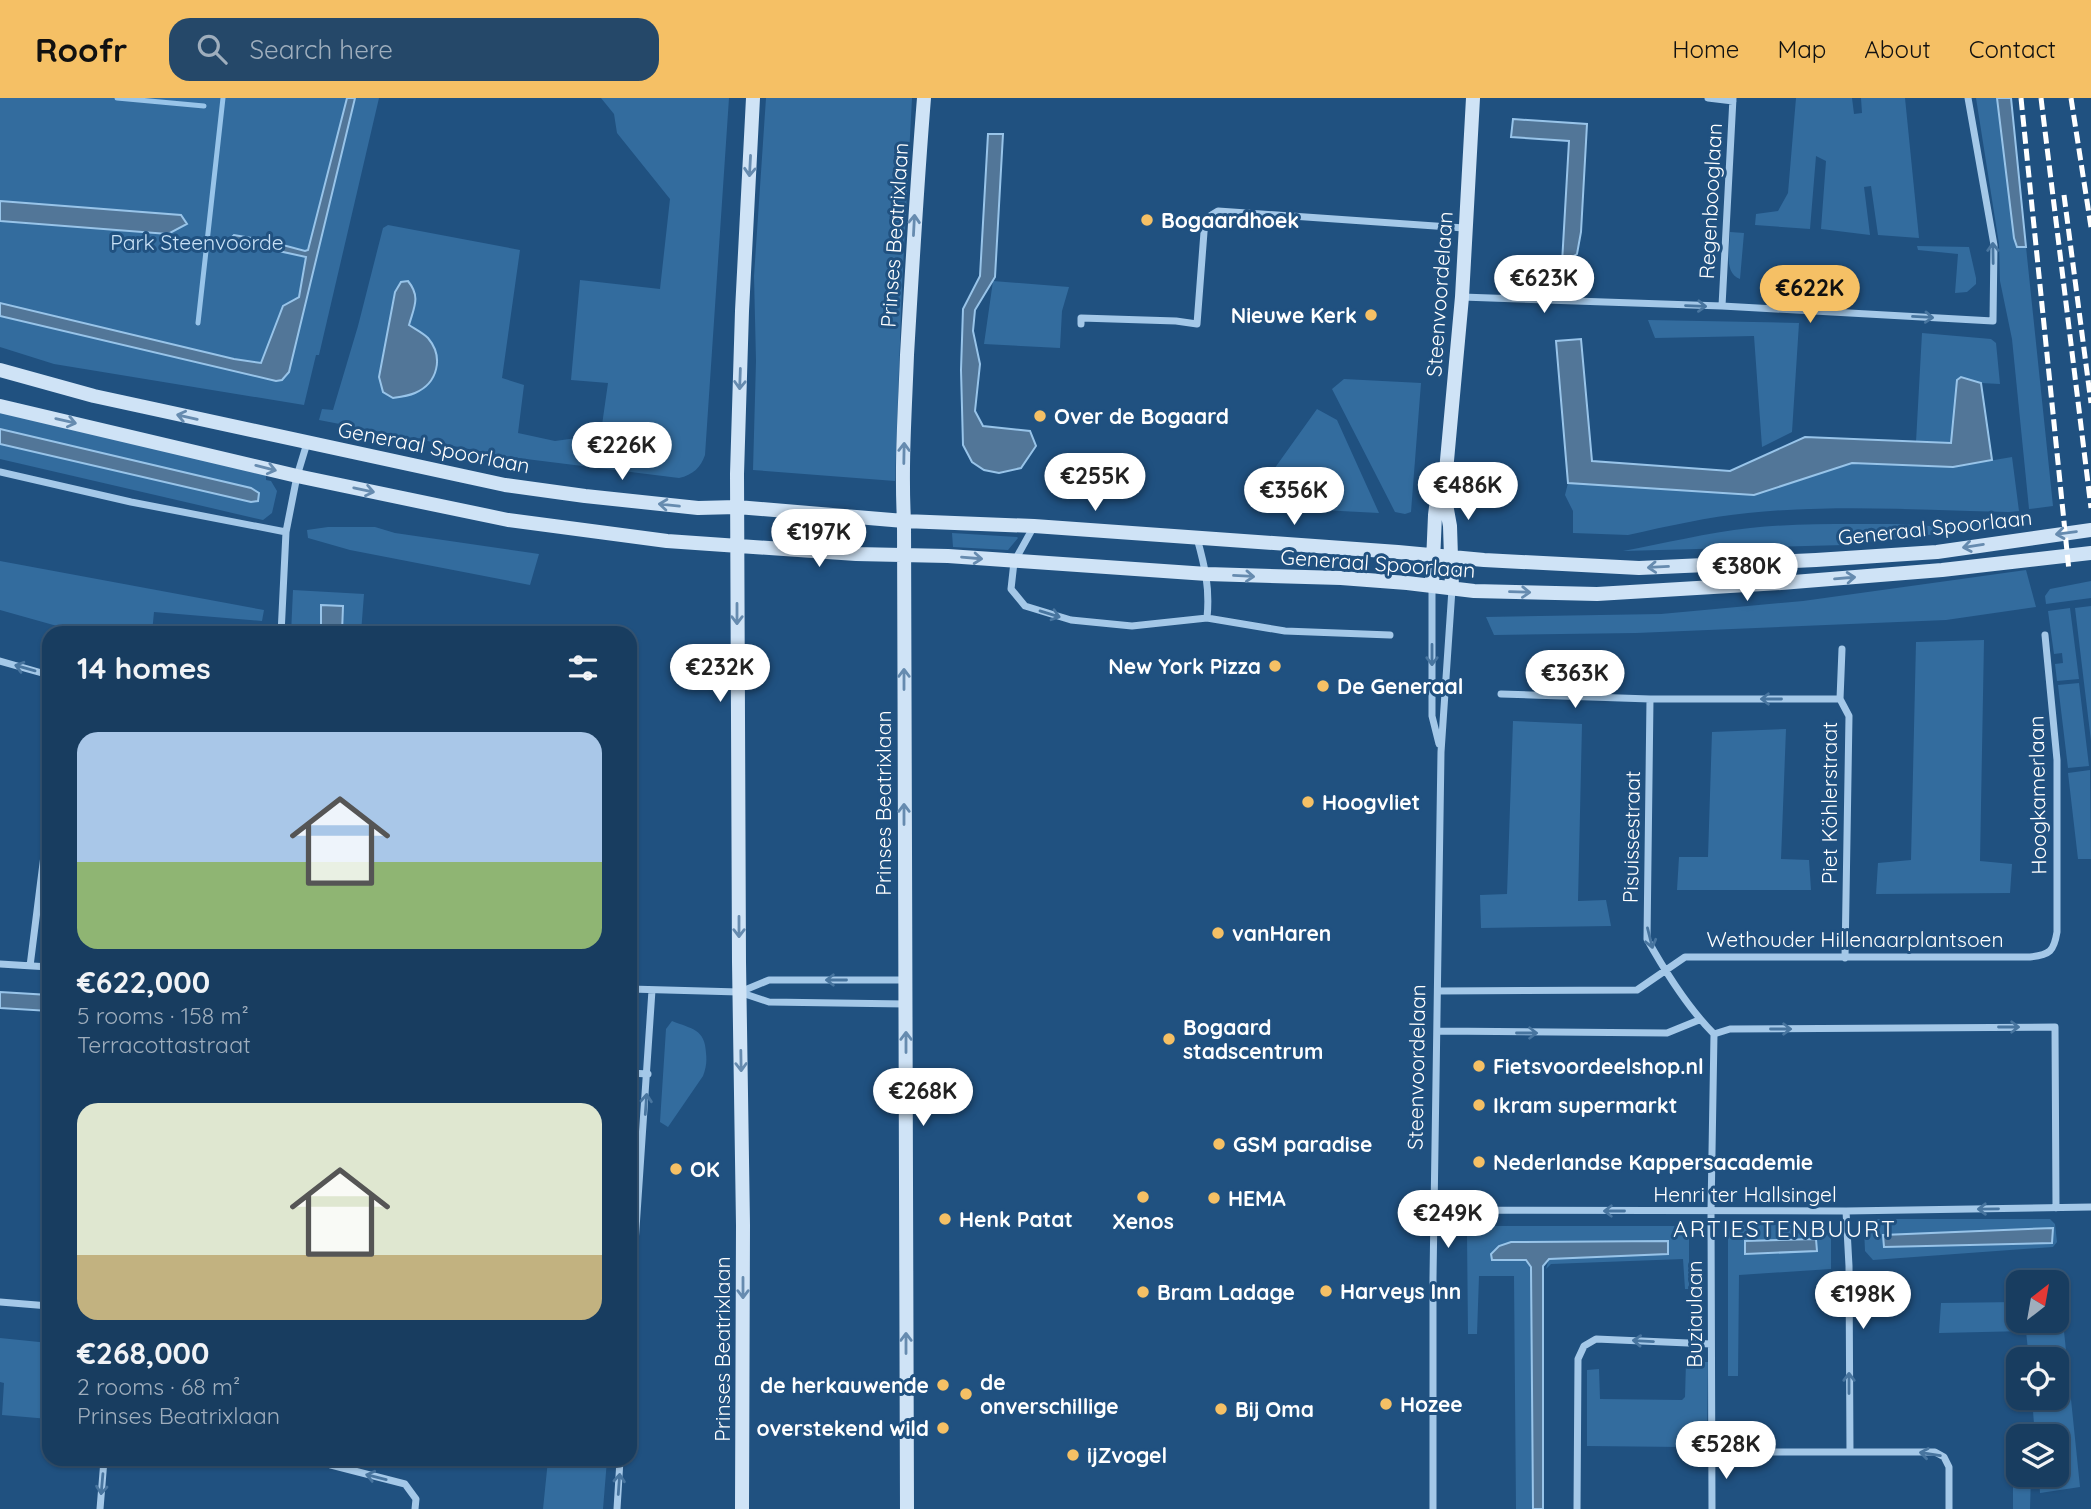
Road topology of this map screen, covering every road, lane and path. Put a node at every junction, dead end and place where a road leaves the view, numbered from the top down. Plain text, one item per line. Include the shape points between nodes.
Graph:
1 (753, 98) edge
2 (924, 98) edge
3 (1473, 98) edge
4 (1708, 98) edge
5 (1968, 98) edge
6 (1733, 99) edge
7 (1464, 228) junction
8 (1462, 297) junction
9 (1723, 306) junction
10 (1081, 324) dead end
11 (0, 370) edge
12 (0, 406) edge
13 (307, 443) junction
14 (0, 472) edge
15 (297, 476) junction
16 (1444, 493) junction
17 (737, 507) junction
18 (904, 521) junction
19 (1034, 526) junction
20 (2091, 530) edge
21 (286, 532) junction
22 (1196, 538) junction
23 (737, 546) junction
24 (2091, 553) edge
25 (1432, 555) junction
26 (904, 556) junction
27 (1451, 557) junction
28 (1014, 562) junction
29 (1207, 574) junction
30 (1432, 586) junction
31 (1452, 588) junction
32 (1207, 618) junction
33 (281, 626) edge
34 (1390, 635) dead end
35 (2045, 635) dead end
36 (1842, 649) dead end
37 (0, 661) edge
38 (42, 673) edge
39 (1501, 694) dead end
40 (1650, 699) junction
41 (1840, 699) junction
42 (1441, 752) junction
43 (42, 871) edge
44 (2048, 953) joint
45 (1845, 958) junction
46 (0, 964) edge
47 (30, 966) junction
48 (42, 967) edge
49 (1665, 971) junction
50 (905, 980) junction
51 (637, 989) edge
52 (652, 990) junction
53 (1438, 991) junction
54 (740, 992) junction
55 (905, 1004) junction
56 (1699, 1020) junction
57 (1438, 1031) junction
58 (1714, 1034) junction
59 (637, 1073) edge
60 (648, 1074) junction
61 (2091, 1207) edge
62 (2056, 1208) junction
63 (1434, 1210) junction
64 (1711, 1211) junction
65 (1846, 1211) junction
66 (637, 1223) edge
67 (0, 1302) edge
68 (42, 1305) edge
69 (1712, 1344) junction
70 (1712, 1452) junction
71 (1850, 1452) junction
72 (104, 1466) edge
73 (335, 1466) edge
74 (620, 1466) edge
75 (100, 1509) edge
76 (415, 1509) edge
77 (617, 1509) edge
78 (742, 1509) edge
79 (907, 1509) edge
80 (1433, 1509) edge
81 (1577, 1509) edge
82 (1712, 1509) edge
83 (1949, 1509) edge

1 -> 17 main road, Prinses Beatrixlaan
18 -> 2 main road, Prinses Beatrixlaan via 905,395
3 - 7 main road, Steenvoordelaan
4 - 6 street
9 -> 5 street via 1993,321 1994,245
6 - 9 street, Regenbooglaan
7 - 8 main road, Steenvoordelaan
7 - 10 street via 1218,211 1205,219 1197,324 1081,318
8 -> 9 street
8 - 16 main road, Steenvoordelaan
13 -> 11 main road, Generaal Spoorlaan via 94,396
12 -> 15 main road, Generaal Spoorlaan
13 - 15 street
17 -> 13 main road, Generaal Spoorlaan via 698,508 505,485
14 - 21 street
15 - 21 street
15 -> 23 main road, Generaal Spoorlaan via 508,520
16 - 25 main road, Steenvoordelaan via 1436,508
16 - 27 main road, Steenvoordelaan
17 - 18 main road, Generaal Spoorlaan
17 - 23 main road, Prinses Beatrixlaan
18 - 19 main road, Generaal Spoorlaan
18 - 26 main road, Prinses Beatrixlaan
19 - 22 main road, Generaal Spoorlaan
19 - 28 street
20 -> 27 main road, Generaal Spoorlaan via 1937,552 1639,568
21 - 33 street
22 - 25 main road, Generaal Spoorlaan
22 - 29 street
23 - 26 main road, Generaal Spoorlaan
23 -> 54 main road, Prinses Beatrixlaan
31 -> 24 main road, Generaal Spoorlaan via 1597,594 1835,579
25 - 27 main road, Generaal Spoorlaan
25 - 30 main road, Steenvoordelaan
26 -> 28 main road, Generaal Spoorlaan
50 -> 26 main road, Prinses Beatrixlaan
27 - 31 main road, Steenvoordelaan
28 - 29 main road, Generaal Spoorlaan
28 -> 32 street via 1011,589 1025,606 1070,620 1132,626
29 -> 30 main road, Generaal Spoorlaan
29 - 32 street
30 - 31 main road, Generaal Spoorlaan
30 -> 42 street, Steenvoordelaan via 1432,716
31 - 42 street, Steenvoordelaan
32 - 34 street via 1285,631
35 - 44 street, Hoogkamerlaan via 2057,760 2057,932
36 - 41 street, Piet Köhlerstraat
38 -> 37 street
39 - 40 street
41 -> 40 street
40 -> 49 street, Pisuissestraat via 1647,939
41 - 45 street, Piet Köhlerstraat via 1849,716
42 - 53 street, Steenvoordelaan
43 - 47 street
44 - 45 street, Wethouder Hillenaarplantsoen via 2030,957
45 - 49 street, Wethouder Hillenaarplantsoen via 1685,957
46 - 47 street
47 - 48 street
49 - 53 street, Wethouder Hillenaarplantsoen via 1637,990
49 - 56 street
50 -> 54 street via 769,980
50 - 55 main road, Prinses Beatrixlaan
51 - 52 street
52 - 54 street
52 - 60 street
53 - 57 street, Steenvoordelaan
54 - 55 street via 769,1002
54 -> 78 main road, Prinses Beatrixlaan
79 -> 55 main road, Prinses Beatrixlaan
57 -> 56 street via 1667,1033
56 - 58 street
57 - 63 street, Steenvoordelaan
58 -> 62 street via 1730,1029 2055,1027
58 - 64 street, Buziaulaan
59 - 60 street
66 -> 60 street
61 - 62 street
62 -> 65 street, Henri ter Hallsingel
64 -> 63 street, Henri ter Hallsingel
63 - 80 street, Steenvoordelaan
64 - 65 street, Henri ter Hallsingel
64 - 69 street, Buziaulaan
71 -> 65 street
67 - 68 street
69 - 70 street, Buziaulaan
69 -> 81 street via 1596,1339 1584,1346 1578,1359
70 - 71 street
70 - 82 street, Buziaulaan
83 -> 71 street via 1949,1467 1944,1457 1935,1452
72 -> 75 street
76 -> 73 street via 415,1499 405,1484
77 -> 74 street

